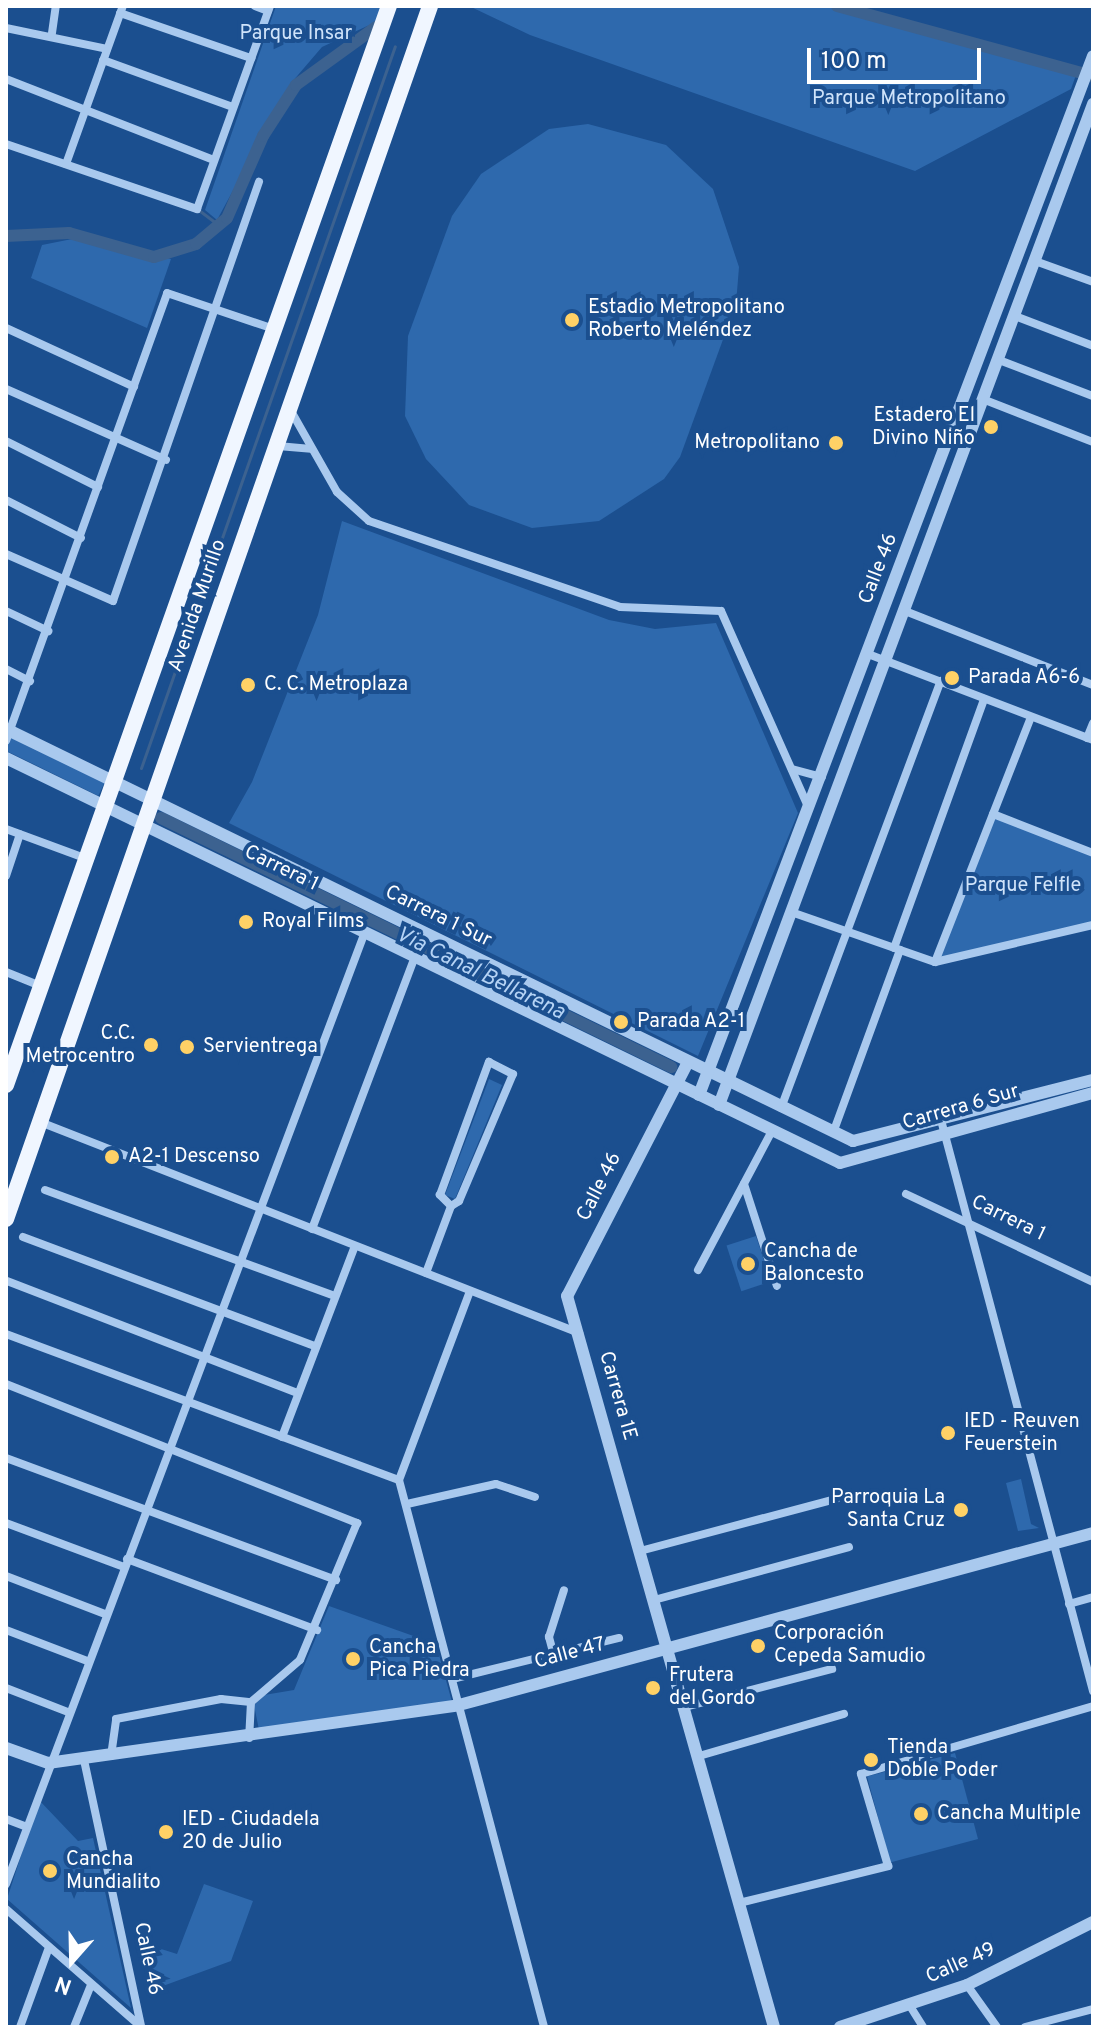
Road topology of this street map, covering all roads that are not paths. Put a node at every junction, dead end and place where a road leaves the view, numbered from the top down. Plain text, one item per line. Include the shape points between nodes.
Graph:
1 (56, 6) edge
2 (255, 6) edge
3 (389, 6) edge
4 (430, 6) edge
5 (269, 8) edge
6 (121, 9) edge
7 (6, 28) edge
8 (52, 33) junction
9 (107, 49) junction
10 (251, 58) junction
11 (103, 60) junction
12 (1092, 60) edge
13 (6, 79) edge
14 (1093, 104) edge
15 (233, 107) junction
16 (85, 110) junction
17 (6, 144) edge
18 (214, 160) junction
19 (66, 164) junction
20 (259, 182) dead end
21 (1035, 261) junction
22 (1093, 282) edge
23 (216, 310) junction
24 (1015, 316) junction
25 (6, 328) edge
26 (274, 329) junction
27 (1093, 346) edge
28 (999, 360) junction
29 (134, 387) junction
30 (6, 389) edge
31 (1093, 396) edge
32 (985, 400) junction
33 (288, 407) junction
34 (6, 441) edge
35 (1093, 442) edge
36 (116, 443) junction
37 (274, 447) junction
38 (312, 449) junction
39 (166, 460) junction
40 (98, 487) junction
41 (6, 500) edge
42 (81, 538) junction
43 (6, 554) edge
44 (65, 582) junction
45 (6, 611) edge
46 (905, 611) junction
47 (48, 631) junction
48 (868, 654) junction
49 (887, 662) junction
50 (6, 669) edge
51 (30, 681) junction
52 (941, 681) junction
53 (1093, 685) edge
54 (984, 699) junction
55 (1031, 717) junction
56 (1093, 723) edge
57 (7, 734) edge
58 (1090, 739) edge
59 (6, 758) edge
60 (792, 769) junction
61 (822, 777) junction
62 (116, 781) junction
63 (153, 798) junction
64 (107, 806) junction
65 (810, 809) junction
66 (993, 814) junction
67 (144, 823) junction
68 (6, 829) edge
69 (20, 834) junction
70 (1093, 853) edge
71 (88, 859) junction
72 (6, 876) edge
73 (794, 913) junction
74 (1093, 925) edge
75 (365, 932) junction
76 (846, 932) junction
77 (897, 949) junction
78 (415, 956) junction
79 (935, 962) junction
80 (6, 972) edge
81 (41, 986) junction
82 (688, 1062) junction
83 (708, 1072) junction
84 (1093, 1080) edge
85 (729, 1082) junction
86 (676, 1084) junction
87 (6, 1085) edge
88 (1093, 1093) edge
89 (699, 1095) junction
90 (719, 1105) junction
91 (781, 1108) junction
92 (40, 1122) junction
93 (942, 1126) junction
94 (772, 1131) junction
95 (833, 1133) junction
96 (853, 1141) joint
97 (840, 1163) joint
98 (744, 1184) junction
99 (45, 1190) dead end
100 (906, 1194) dead end
101 (451, 1206) junction
102 (261, 1209) junction
103 (6, 1219) edge
104 (966, 1221) junction
105 (312, 1229) junction
106 (23, 1237) dead end
107 (355, 1246) junction
108 (242, 1262) junction
109 (698, 1270) dead end
110 (426, 1273) junction
111 (7, 1281) edge
112 (1093, 1282) edge
113 (777, 1286) dead end
114 (470, 1291) junction
115 (334, 1296) junction
116 (224, 1312) junction
117 (579, 1333) junction
118 (6, 1334) edge
119 (315, 1346) junction
120 (206, 1358) junction
121 (6, 1384) edge
122 (298, 1393) junction
123 (190, 1402) junction
124 (282, 1437) junction
125 (171, 1450) junction
126 (6, 1458) edge
127 (399, 1480) junction
128 (535, 1497) dead end
129 (836, 1499) dead end
130 (407, 1504) junction
131 (147, 1510) junction
132 (6, 1523) edge
133 (1093, 1533) edge
134 (1052, 1544) junction
135 (849, 1547) dead end
136 (640, 1551) junction
137 (126, 1563) junction
138 (6, 1576) edge
139 (336, 1580) junction
140 (564, 1590) dead end
141 (1093, 1597) edge
142 (654, 1600) junction
143 (1069, 1604) junction
144 (105, 1614) junction
145 (6, 1630) edge
146 (317, 1630) junction
147 (619, 1638) dead end
148 (668, 1648) junction
149 (553, 1652) junction
150 (1088, 1653) edge
151 (87, 1661) junction
152 (832, 1669) dead end
153 (452, 1679) junction
154 (6, 1688) edge
155 (1093, 1691) edge
156 (251, 1702) junction
157 (459, 1705) junction
158 (1093, 1706) edge
159 (685, 1707) junction
160 (68, 1712) junction
161 (844, 1714) dead end
162 (249, 1739) junction
163 (6, 1748) edge
164 (111, 1756) junction
165 (699, 1756) junction
166 (84, 1760) junction
167 (48, 1763) junction
168 (6, 1819) edge
169 (24, 1826) junction
170 (6, 1884) edge
171 (739, 1903) junction
172 (6, 1909) edge
173 (1093, 1922) edge
174 (48, 1950) junction
175 (91, 1985) junction
176 (967, 1985) junction
177 (910, 2006) junction
178 (1093, 2009) edge
179 (20, 2027) edge
180 (74, 2027) edge
181 (140, 2027) edge
182 (544, 2027) edge
183 (774, 2027) edge
184 (840, 2027) edge
185 (923, 2027) edge
186 (997, 2027) edge
187 (1025, 2027) edge

1 - 8 street
2 - 5 street
3 - 26 main road, Avenida Murillo
4 - 33 main road, Avenida Murillo
5 - 10 street
6 - 9 street
6 - 10 street
7 - 8 street
8 - 9 street
9 - 11 street
10 - 15 street
11 - 15 street
11 - 16 street
12 - 48 street, Calle 46
13 - 16 street
14 - 21 street, Calle 46
15 - 18 street
16 - 18 street
16 - 19 street
17 - 19 street
18 - 19 street via 197,209
20 - 23 street
21 - 22 street
21 - 24 street, Calle 46
23 - 26 street
23 - 29 street via 167,293
23 - 39 street
24 - 27 street
24 - 28 street, Calle 46
25 - 29 street
26 - 62 main road, Avenida Murillo
28 - 31 street
28 - 32 street, Calle 46
29 - 36 street
30 - 36 street
32 - 35 street
32 - 46 street, Calle 46
33 - 37 main road, Avenida Murillo
33 - 38 street
34 - 40 street
36 - 39 street
36 - 40 street
37 - 38 street
37 - 63 main road, Avenida Murillo
38 - 60 street via 345,502 386,529 620,607 716,607
39 - 44 street via 113,601
40 - 42 street
41 - 42 street
42 - 44 street
43 - 44 street
44 - 47 street
45 - 47 street
46 - 49 street, Calle 46
46 - 53 street
47 - 51 street
48 - 49 street
48 - 61 street, Calle 46
49 - 52 street
49 - 73 street, Calle 46
50 - 51 street
51 - 57 street
52 - 54 street
52 - 76 street
54 - 55 street
54 - 77 street
55 - 58 street
55 - 66 street
56 - 58 street
57 - 62 street, Carrera 1 Sur
59 - 64 street, Carrera 1
60 - 61 street
60 - 65 street
61 - 65 street, Calle 46
62 - 63 street, Carrera 1 Sur
62 - 64 main road, Avenida Murillo
63 - 67 main road, Avenida Murillo
63 - 82 street, Carrera 1 Sur
64 - 67 street, Carrera 1
64 - 71 main road, Avenida Murillo
65 - 83 street, Calle 46
66 - 70 street
66 - 79 street
67 - 75 street, Carrera 1
67 - 92 main road, Avenida Murillo
68 - 69 street
69 - 71 street
69 - 72 street
71 - 81 main road, Avenida Murillo
73 - 76 street
73 - 85 street, Calle 46
74 - 79 street
75 - 78 street, Carrera 1
75 - 102 street
76 - 77 street
76 - 91 street
77 - 79 street
77 - 95 street
78 - 86 street, Carrera 1
78 - 105 street
80 - 81 street
81 - 87 main road, Avenida Murillo
82 - 83 street, Carrera 1 Sur
82 - 86 street, Calle 46
83 - 85 street, Carrera 1 Sur
83 - 89 street, Calle 46
84 - 93 street, Carrera 6 Sur
85 - 90 street, Calle 46
85 - 91 street, Carrera 1 Sur
86 - 89 street, Carrera 1
86 - 117 street, Calle 46 via 567,1296
88 - 93 street, Carrera 6 Sur
89 - 90 street, Carrera 1
90 - 94 street, Carrera 1
91 - 95 street, Carrera 1 Sur
92 - 102 street, Carrera 1E
92 - 103 main road, Avenida Murillo
93 - 96 street, Carrera 6 Sur
93 - 97 street, Carrera 6 Sur
93 - 104 street
94 - 97 street, Carrera 1
94 - 98 street
95 - 96 street, Carrera 1 Sur
98 - 109 street
98 - 113 street
99 - 108 street
100 - 104 street, Carrera 1
101 - 101 street via 459,1201 513,1074 489,1062 440,1195
101 - 110 street
102 - 105 street, Carrera 1E
102 - 108 street
104 - 112 street, Carrera 1
104 - 134 street
105 - 107 street, Carrera 1E
106 - 116 street
107 - 110 street, Carrera 1E
107 - 115 street
108 - 115 street
108 - 116 street
110 - 114 street, Carrera 1E
111 - 120 street
114 - 117 street, Carrera 1E
114 - 127 street
115 - 119 street
116 - 119 street
116 - 120 street
117 - 136 street, Carrera 1E
118 - 123 street
119 - 122 street
120 - 122 street
120 - 123 street
121 - 125 street
122 - 124 street
123 - 124 street
123 - 125 street
124 - 127 street
125 - 131 street
125 - 139 street via 357,1523
126 - 131 street
127 - 130 street
128 - 130 street via 496,1484
129 - 136 street
130 - 153 street
131 - 137 street
131 - 139 street
132 - 137 street
133 - 134 street, Calle 47
134 - 143 street
134 - 148 street, Calle 47
135 - 142 street
136 - 142 street, Carrera 1E
137 - 144 street
137 - 146 street
138 - 144 street
139 - 146 street
140 - 149 street via 549,1637
141 - 143 street
142 - 148 street, Carrera 1E
143 - 150 street
144 - 151 street
145 - 151 street
146 - 156 street via 286,1678
147 - 149 street
148 - 157 street, Calle 47
148 - 159 street, Carrera 1E
149 - 153 street
150 - 155 street
151 - 160 street
152 - 159 street
153 - 157 street
154 - 160 street
156 - 162 street
156 - 164 street via 221,1699 116,1719
157 - 162 street, Calle 47
157 - 182 street
158 - 171 street via 861,1774 888,1866
159 - 165 street, Carrera 1E
160 - 167 street
161 - 165 street
162 - 164 street, Calle 47
163 - 167 street
164 - 166 street, Calle 47
165 - 171 street, Carrera 1E
166 - 167 street, Calle 47
166 - 181 street, Calle 46
167 - 169 street
168 - 169 street
169 - 170 street
171 - 183 street, Carrera 1E
172 - 174 street
173 - 176 street, Calle 49
174 - 175 street
174 - 179 street
175 - 180 street
175 - 181 street
176 - 177 street, Calle 49
176 - 186 street
177 - 184 street, Calle 49
177 - 185 street
178 - 187 street

